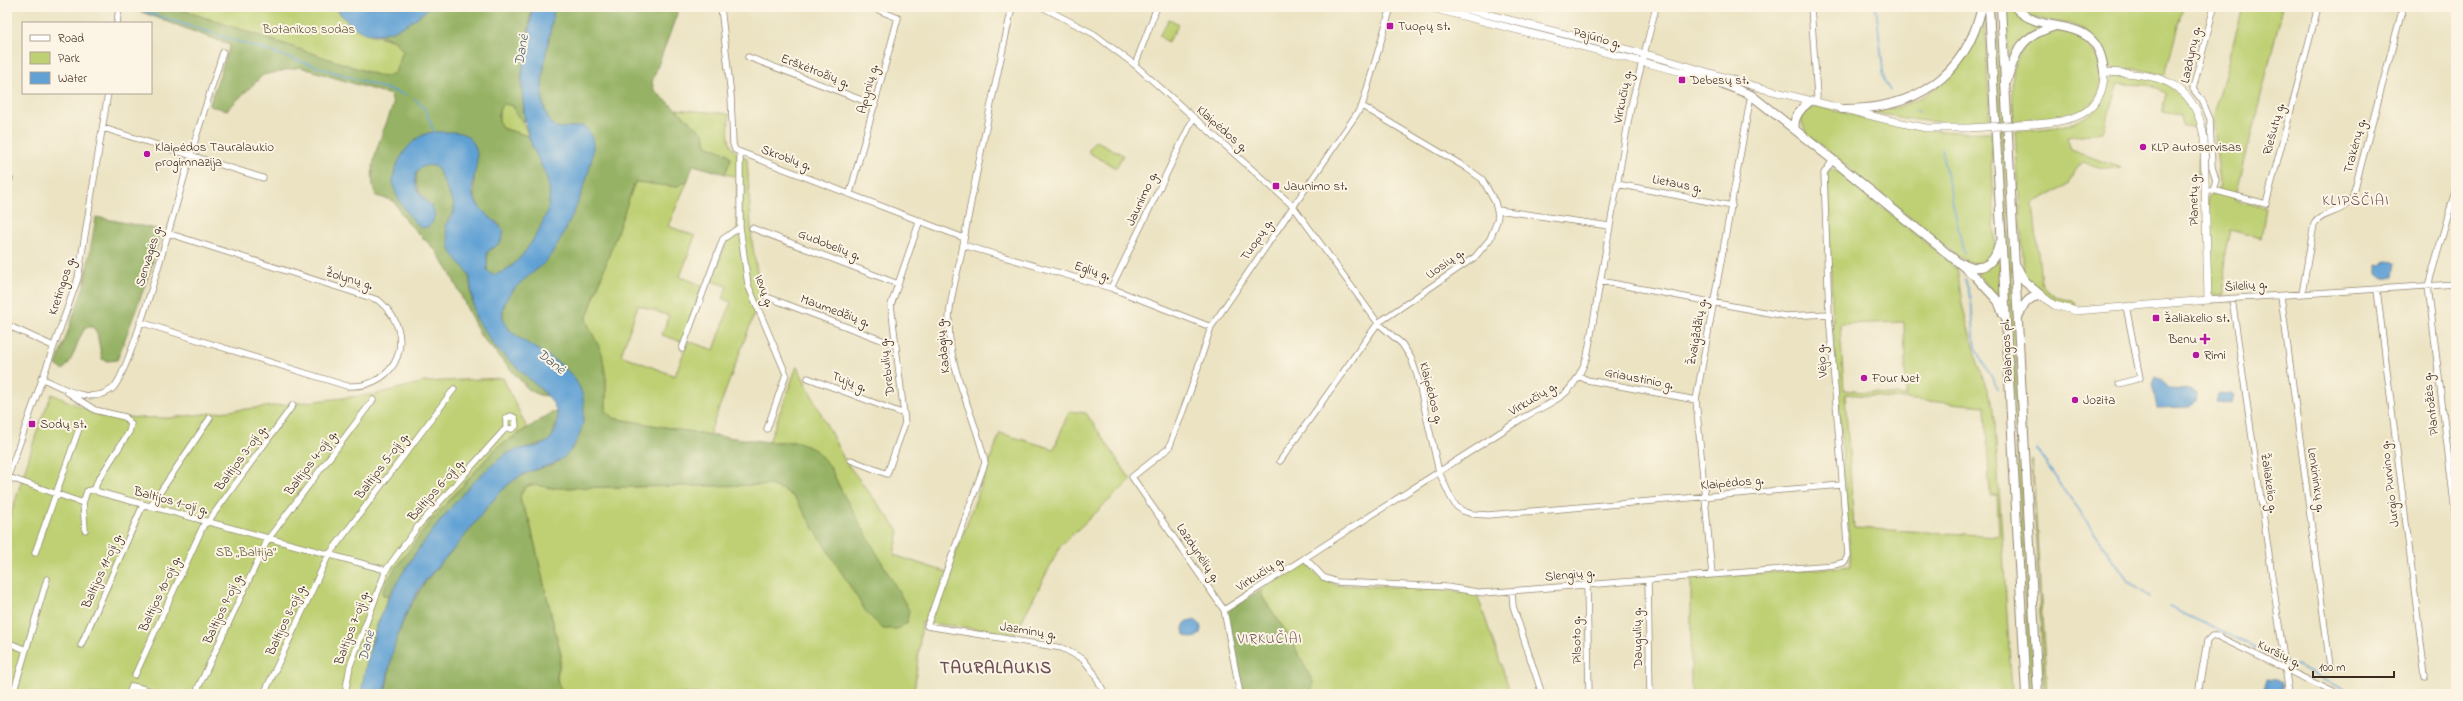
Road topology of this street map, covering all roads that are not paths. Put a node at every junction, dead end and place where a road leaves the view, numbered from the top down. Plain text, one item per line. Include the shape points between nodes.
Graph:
1 (119, 7) edge
2 (721, 7) edge
3 (872, 7) edge
4 (1012, 7) edge
5 (1042, 7) edge
6 (1157, 7) edge
7 (1391, 7) edge
8 (1428, 7) edge
9 (1458, 7) edge
10 (1656, 7) edge
11 (1811, 7) edge
12 (1982, 7) edge
13 (1989, 7) edge
14 (2001, 7) edge
15 (2016, 7) edge
16 (2214, 7) edge
17 (2318, 7) edge
18 (2403, 7) edge
19 (117, 22) edge
20 (2058, 26) junction
21 (222, 52) dead end
22 (1644, 54) junction
23 (748, 57) dead end
24 (1641, 62) junction
25 (1135, 65) junction
26 (2104, 72) junction
27 (1713, 80) junction
28 (2006, 86) junction
29 (1761, 88) junction
30 (108, 94) edge
31 (1750, 95) junction
32 (1813, 101) junction
33 (875, 105) junction
34 (1362, 106) junction
35 (1842, 108) junction
36 (1193, 119) junction
37 (103, 128) junction
38 (1795, 129) junction
39 (740, 153) junction
40 (190, 154) junction
41 (1833, 160) junction
42 (264, 178) dead end
43 (1617, 184) junction
44 (2456, 188) edge
45 (2210, 190) junction
46 (850, 193) junction
47 (1293, 206) junction
48 (1732, 206) junction
49 (1498, 210) junction
50 (920, 220) junction
51 (1609, 226) junction
52 (740, 227) junction
53 (752, 228) dead end
54 (167, 233) junction
55 (2002, 235) junction
56 (964, 238) junction
57 (963, 245) junction
58 (1955, 259) junction
59 (2015, 264) junction
60 (1600, 281) junction
61 (898, 284) junction
62 (2456, 285) edge
63 (2428, 286) junction
64 (1111, 288) junction
65 (2377, 290) junction
66 (2302, 294) junction
67 (2042, 296) junction
68 (2281, 296) junction
69 (767, 297) dead end
70 (2232, 299) junction
71 (2208, 300) junction
72 (1714, 302) junction
73 (2126, 306) junction
74 (1829, 314) junction
75 (2018, 318) junction
76 (2006, 321) junction
77 (140, 322) junction
78 (1378, 323) junction
79 (7, 325) edge
80 (1211, 327) junction
81 (895, 345) junction
82 (53, 346) junction
83 (682, 349) dead end
84 (1579, 376) junction
85 (41, 378) junction
86 (808, 378) dead end
87 (2119, 384) dead end
88 (454, 389) dead end
89 (67, 392) junction
90 (373, 400) dead end
91 (1696, 400) junction
92 (293, 406) dead end
93 (904, 414) junction
94 (210, 418) dead end
95 (81, 423) dead end
96 (506, 428) dead end
97 (767, 429) dead end
98 (851, 460) dead end
99 (1280, 461) dead end
100 (10, 462) edge
101 (1439, 472) junction
102 (1132, 477) joint
103 (7, 478) edge
104 (1842, 484) junction
105 (95, 489) junction
106 (56, 494) junction
107 (1703, 497) junction
108 (83, 503) junction
109 (143, 506) junction
110 (150, 507) junction
111 (2456, 520) edge
112 (206, 522) junction
113 (85, 530) dead end
114 (268, 539) junction
115 (35, 553) dead end
116 (328, 556) junction
117 (1305, 558) junction
118 (1845, 562) joint
119 (386, 570) junction
120 (1712, 575) junction
121 (46, 579) dead end
122 (1648, 581) junction
123 (1587, 585) junction
124 (1512, 592) junction
125 (1224, 610) junction
126 (927, 626) joint
127 (7, 642) edge
128 (81, 645) dead end
129 (26, 650) junction
130 (2330, 666) dead end
131 (2287, 670) junction
132 (135, 675) dead end
133 (2424, 676) dead end
134 (198, 688) dead end
135 (13, 694) edge
136 (129, 694) edge
137 (164, 694) edge
138 (264, 694) edge
139 (345, 694) edge
140 (1105, 694) edge
141 (1240, 694) edge
142 (1542, 694) edge
143 (1589, 694) edge
144 (1650, 694) edge
145 (2026, 694) edge
146 (2038, 694) edge
147 (2198, 694) edge
148 (2289, 694) edge
149 (2337, 694) edge

1 - 19 street
2 - 39 street, Skroblų g. via 731,96 732,144
3 - 33 street, Apynių g. via 898,18
4 - 56 street, Kadagių g. via 975,175
5 - 25 street, Klaipėdos g. via 1094,34
6 - 25 street
7 - 34 street, Tuopų g.
8 - 24 main road, Pajūrio g.
9 - 22 main road, Pajūrio g.
10 - 22 street, Virkučių g.
11 - 32 street via 1817,96
12 - 35 highway via 1976,29 1963,54 1931,88 1904,101 1884,106
13 - 55 highway, Palangos pl.
14 - 28 highway, Palangos pl.
15 - 20 highway via 2033,20
16 - 45 street, Lazdynų g. via 2193,89 2202,100 2210,119 2212,167 2216,180
17 - 45 street, Riešutų g. via 2266,204
18 - 66 street, Trakėnų g. via 2352,199 2346,207 2320,217 2314,224
20 - 26 highway via 2074,28 2089,38 2100,53
20 - 28 highway via 2034,33 2021,45 2013,61
21 - 40 street, Senvagės g.
22 - 24 street, Virkučių g.
22 - 29 main road, Pajūrio g.
23 - 33 street, Erškėtrožių g.
24 - 27 main road, Pajūrio g.
24 - 43 street, Virkučių g.
25 - 36 street, Klaipėdos g.
26 - 35 main road, Pajūrio g., bridge via 2100,94 2092,107 2068,120 1969,128 1926,128
26 - 45 main road, Planetų g. via 2136,72 2156,76 2174,84 2192,101 2203,128
27 - 29 main road, Pajūrio g.
27 - 31 highway
28 - 59 highway, Palangos pl.
29 - 32 main road, Pajūrio g.
30 - 37 street, Kretingos g.
31 - 38 highway
31 - 48 street, Žvaigždžių g.
32 - 35 main road, Pajūrio g.
32 - 38 highway via 1796,116
33 - 46 street, Apynių g.
34 - 47 street, Tuopų g.
34 - 49 street via 1472,172 1485,184
36 - 47 street, Klaipėdos g.
36 - 64 street, Jaunimo g.
37 - 40 street
37 - 82 street, Kretingos g. via 82,263
38 - 41 highway
39 - 46 street, Skroblų g.
39 - 52 street, Ievų g.
40 - 42 street
40 - 54 street, Senvagės g.
41 - 58 highway
41 - 74 street, Vėjo g. via 1824,173
43 - 48 street, Lietaus g.
43 - 51 street, Virkučių g.
44 - 63 street
45 - 71 main road, Planetų g.
46 - 50 street, Skroblų g.
47 - 78 street, Klaipėdos g.
47 - 80 street, Tuopų g.
48 - 72 street, Žvaigždžių g.
49 - 51 street
49 - 78 street, Uosių g. via 1493,233 1481,251
50 - 56 street, Skroblų g.
50 - 61 street, Drebulių g.
51 - 60 street, Virkučių g.
52 - 83 street via 723,239
52 - 97 street, Ievų g. via 748,285 786,374
53 - 61 street, Gudobelių g.
54 - 77 street, Senvagės g.
54 - 77 street, Žolynų g. via 378,300 396,322 401,338 398,353 392,366 381,379 367,386 347,386
55 - 58 highway via 1996,256 1986,266 1975,268
55 - 76 highway, Palangos pl.
56 - 57 street, Kadagių g.
57 - 64 street, Eglių g.
57 - 126 street, Kadagių g. via 953,287 949,323 956,374 981,441 985,463
58 - 76 highway via 1987,286 1998,301
59 - 67 highway via 2025,282
59 - 75 highway, Palangos pl.
60 - 72 street
60 - 84 street, Virkučių g. via 1587,357
61 - 81 street, Drebulių g. via 891,305
62 - 63 street, Šilelių g.
63 - 65 street, Šilelių g.
63 - 111 street, Plantožės g.
64 - 80 street, Eglių g.
65 - 66 street, Šilelių g.
65 - 133 street, Jurgio Purvino g.
66 - 68 street, Šilelių g.
67 - 73 main road, Šilelių g. via 2054,305 2076,311
67 - 75 highway via 2032,297 2026,301
68 - 70 street, Šilelių g.
68 - 130 street, Lenkininkų g.
69 - 81 street, Maumedžių g.
70 - 71 street, Šilelių g.
70 - 131 street, Žaliakelio g.
71 - 73 main road, Šilelių g.
72 - 74 street via 1785,316
72 - 91 street, Žvaigždžių g.
73 - 87 street via 2140,378
74 - 104 street, Vėjo g.
75 - 146 highway, Palangos pl.
76 - 145 highway, Palangos pl.
77 - 89 street, Senvagės g. via 122,376 113,389 97,395
78 - 99 street, Uosių g.
78 - 101 street, Klaipėdos g. via 1402,344 1411,358 1419,382
79 - 82 street
80 - 102 street, Tuopų g. via 1169,448
81 - 93 street, Drebulių g.
82 - 85 street, Kretingos g.
84 - 91 street, Griaustinio g. via 1587,380
84 - 101 street, Virkučių g. via 1554,403 1544,405
85 - 89 street, Senvagės g.
85 - 100 street, Kretingos g.
86 - 93 street, Tujų g.
88 - 116 street, Baltijos 5-oji g.
89 - 105 street via 95,410 125,417 131,424 129,432
90 - 114 street, Baltijos 4-oji g.
91 - 107 street, Žvaigždžių g.
92 - 112 street, Baltijos 3-oji g.
93 - 98 street, Drebulių g. via 905,423 887,474
94 - 110 street
95 - 106 street
96 - 119 street, Baltijos 6-oji g. via 419,524
100 - 103 street, Kretingos g.
101 - 107 street, Klaipėdos g. via 1456,506 1472,514 1488,515
101 - 117 street, Virkučių g.
102 - 125 street, Lazdynėlių g.
103 - 106 street
104 - 107 street, Klaipėdos g.
104 - 118 street, Vėjo g. via 1848,555
105 - 108 street via 87,491
105 - 109 street, Baltijos 1-oji g. via 103,494
106 - 108 street
106 - 115 street
107 - 120 street, Žvaigždžių g.
108 - 113 street
109 - 110 street, Baltijos 1-oji g.
109 - 128 street, Baltijos 11-oji g.
110 - 112 street, Baltijos 1-oji g.
112 - 114 street, Baltijos 1-oji g.
112 - 132 street, Baltijos 10-oji g.
114 - 116 street, Baltijos 1-oji g.
114 - 134 street, Baltijos 9-oji g.
116 - 119 street, Baltijos 1-oji g.
116 - 138 street, Baltijos 8-oji g.
117 - 124 street, Slengių g. via 1323,577 1337,582 1446,588 1484,593
117 - 125 street, Virkučių g.
118 - 120 street, Slengių g.
119 - 139 street, Baltijos 7-oji g. via 350,666
120 - 122 street, Slengių g.
121 - 129 street
122 - 123 street, Slengių g.
122 - 144 street, Daugulių g.
123 - 124 street, Slengių g.
123 - 143 street, Pilsoto g.
124 - 142 street via 1513,606
125 - 141 street, Lazdynėlių g.
126 - 140 street, Jazminų g. via 1062,648 1083,659
127 - 129 street
129 - 135 street
131 - 147 street, Kuršių g. via 2217,636 2212,636 2207,641
131 - 148 street
131 - 149 street, Kuršių g.
136 - 137 street via 132,686

